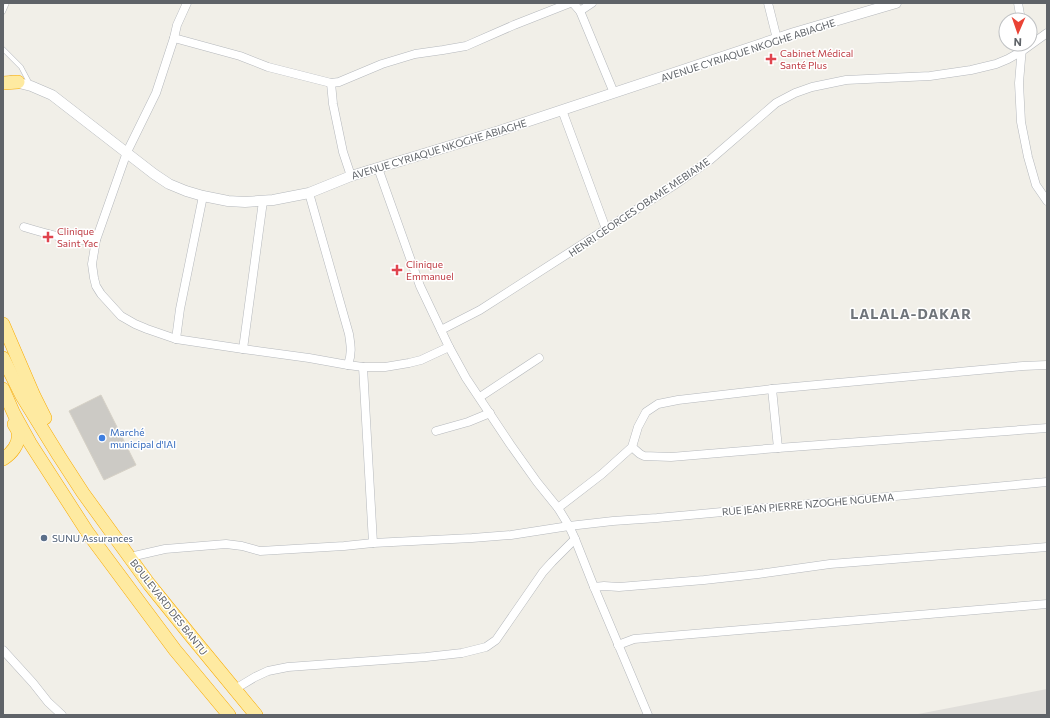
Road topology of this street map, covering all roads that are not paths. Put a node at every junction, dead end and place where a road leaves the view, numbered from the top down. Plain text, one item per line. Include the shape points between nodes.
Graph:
1 (7, 3) edge
2 (187, 3) edge
3 (572, 3) edge
4 (592, 3) edge
5 (768, 3) edge
6 (896, 3) edge
7 (580, 11) junction
8 (3, 12) edge
9 (1047, 34) edge
10 (174, 38) junction
11 (777, 39) junction
12 (1038, 39) edge
13 (3, 49) edge
14 (1016, 52) edge
15 (1022, 52) edge
16 (3, 80) edge
17 (18, 82) junction
18 (331, 83) junction
19 (3, 84) edge
20 (32, 86) junction
21 (614, 93) junction
22 (562, 110) junction
23 (126, 152) junction
24 (378, 168) junction
25 (351, 176) junction
26 (309, 193) junction
27 (202, 196) junction
28 (262, 201) junction
29 (1047, 201) edge
30 (24, 227) dead end
31 (606, 230) junction
32 (96, 240) junction
33 (3, 324) edge
34 (441, 330) junction
35 (176, 339) junction
36 (449, 347) junction
37 (243, 349) junction
38 (3, 358) edge
39 (539, 358) dead end
40 (348, 365) junction
41 (1047, 365) edge
42 (363, 367) junction
43 (772, 389) junction
44 (480, 397) junction
45 (4, 399) edge
46 (490, 413) junction
47 (18, 427) junction
48 (1047, 428) edge
49 (436, 431) dead end
50 (632, 447) junction
51 (778, 448) junction
52 (3, 458) edge
53 (1047, 482) edge
54 (83, 493) junction
55 (558, 508) junction
56 (569, 526) junction
57 (575, 539) junction
58 (373, 543) junction
59 (1047, 547) edge
60 (130, 557) junction
61 (594, 587) junction
62 (1047, 604) edge
63 (618, 645) junction
64 (3, 650) edge
65 (235, 689) junction
66 (62, 715) edge
67 (229, 715) edge
68 (256, 715) edge
69 (648, 715) edge

1 - 8 lane
2 - 10 street
3 - 7 street
3 - 18 street via 514,24 466,46 415,54
4 - 7 street
5 - 11 street
6 - 11 street, AVENUE CYRIAQUE NKOGHE ABIAGHE
7 - 21 street
9 - 12 street, HENRI GEORGES OBAME MEBIAME
10 - 18 street
10 - 23 street via 156,93
11 - 21 street, AVENUE CYRIAQUE NKOGHE ABIAGHE
13 - 20 lane via 21,67
14 - 31 street, HENRI GEORGES OBAME MEBIAME via 996,64 972,70 930,76 846,80 794,93 762,115 710,160
15 - 29 street via 1019,83 1021,122 1036,185
16 - 17 street, AVENUE CYRIAQUE NKOGHE ABIAGHE
17 - 19 highway
17 - 20 street, AVENUE CYRIAQUE NKOGHE ABIAGHE
18 - 25 street via 343,152
20 - 23 street, AVENUE CYRIAQUE NKOGHE ABIAGHE via 52,95
21 - 22 street, AVENUE CYRIAQUE NKOGHE ABIAGHE
22 - 24 street, AVENUE CYRIAQUE NKOGHE ABIAGHE
22 - 31 street
23 - 27 street, AVENUE CYRIAQUE NKOGHE ABIAGHE via 169,184
23 - 32 street
24 - 25 street, AVENUE CYRIAQUE NKOGHE ABIAGHE
24 - 34 street via 420,286
25 - 26 street, AVENUE CYRIAQUE NKOGHE ABIAGHE
26 - 28 street, AVENUE CYRIAQUE NKOGHE ABIAGHE
26 - 40 street via 349,334 351,356
27 - 28 street, AVENUE CYRIAQUE NKOGHE ABIAGHE via 228,201
27 - 35 street
28 - 37 street
30 - 32 street via 58,237
31 - 34 street, HENRI GEORGES OBAME MEBIAME via 480,310
32 - 35 street via 92,264 96,286 101,294 121,316
33 - 54 highway via 34,396
34 - 36 street
35 - 37 street
36 - 42 street via 409,364
36 - 44 street
37 - 40 street
38 - 54 highway, BOULEVARD DES BANTU via 22,396
39 - 44 street
40 - 42 street
41 - 43 street
42 - 58 street
43 - 50 street via 658,404 646,412
43 - 51 street
44 - 46 street
45 - 47 highway, BOULEVARD DES BANTU
46 - 49 street
46 - 55 street
47 - 52 highway via 18,440 9,455
47 - 67 highway, BOULEVARD DES BANTU via 88,533 176,650
48 - 51 street
50 - 51 street via 644,456
50 - 55 street
53 - 56 street, RUE JEAN PIERRE NZOGHE NGUEMA
54 - 60 highway, BOULEVARD DES BANTU
55 - 56 street
56 - 57 street
56 - 58 street, RUE JEAN PIERRE NZOGHE NGUEMA via 511,535
57 - 61 street
57 - 65 street via 543,572 496,640 486,647 426,657 288,667 268,671
58 - 60 street, RUE JEAN PIERRE NZOGHE NGUEMA via 260,551 226,544 165,549
59 - 61 street via 830,564 758,574 619,587
60 - 65 highway, BOULEVARD DES BANTU
61 - 63 street
62 - 63 street via 634,639
63 - 69 street
64 - 66 street
65 - 68 highway, BOULEVARD DES BANTU

